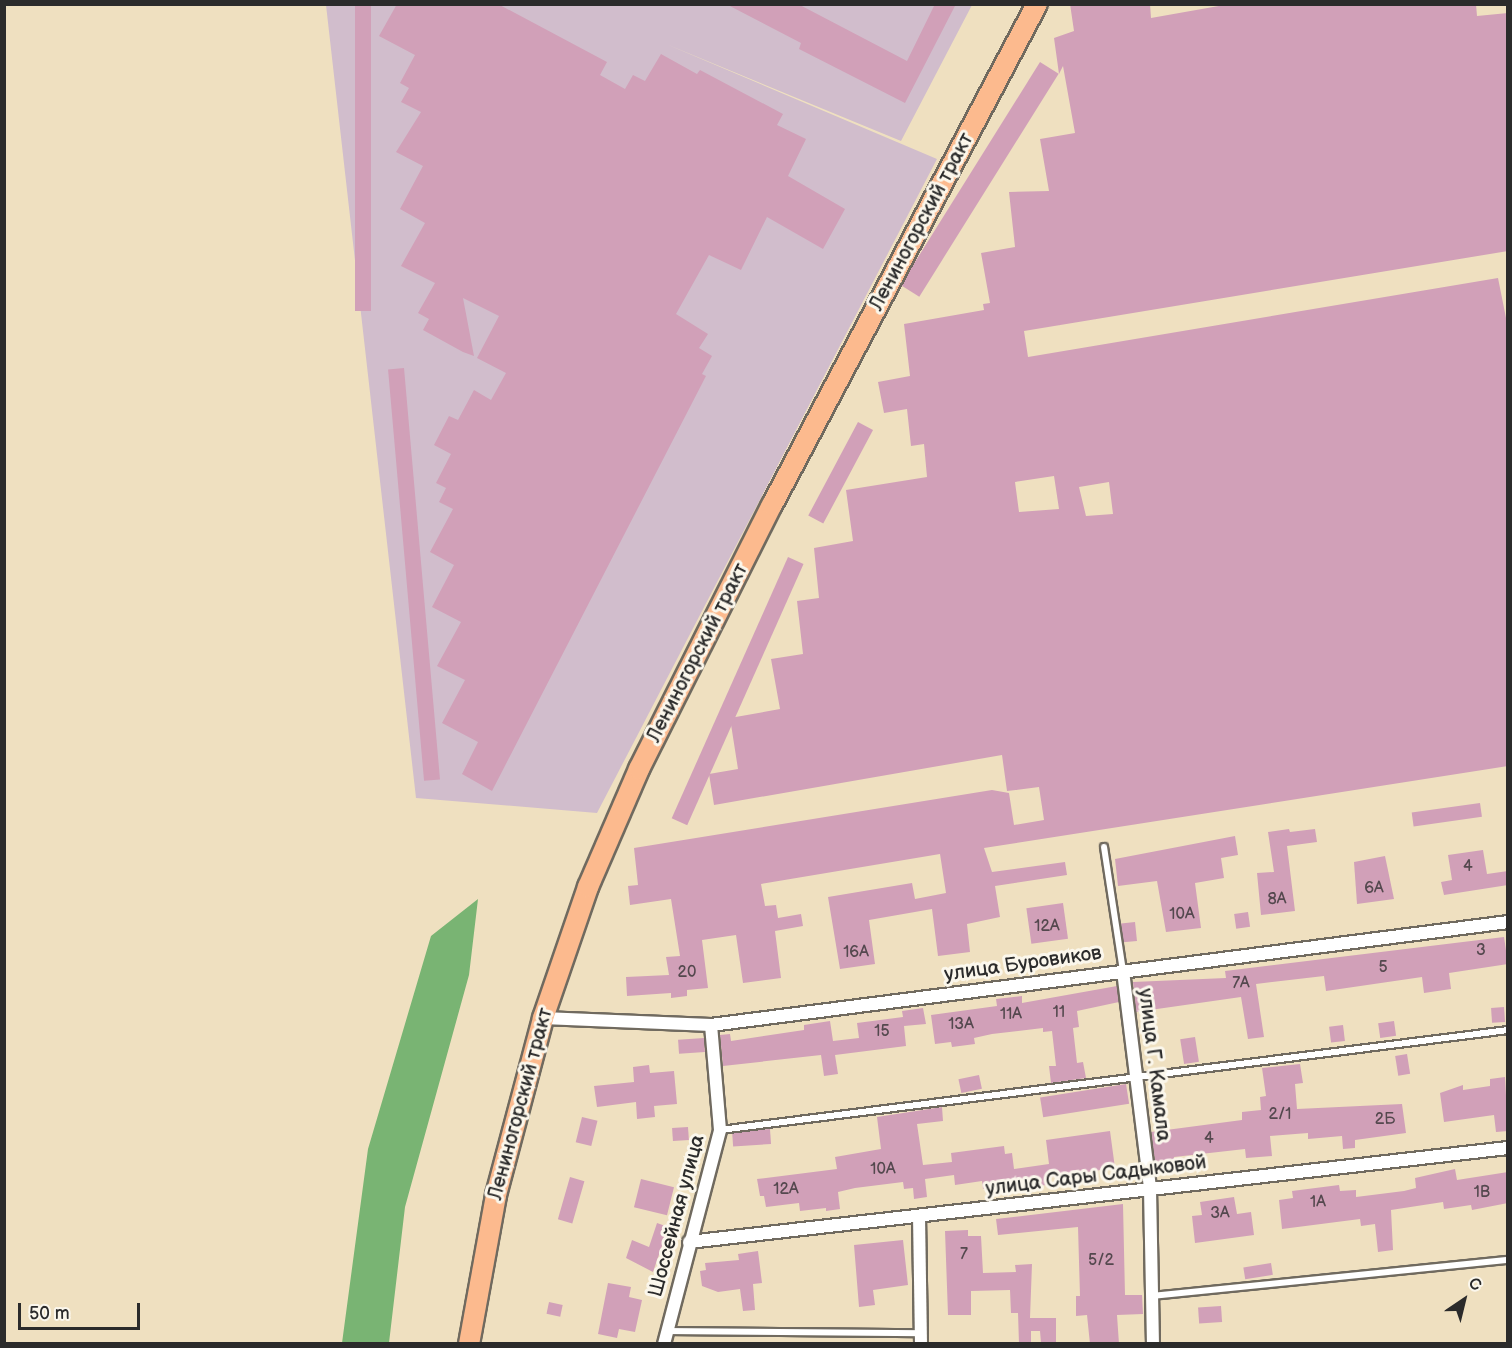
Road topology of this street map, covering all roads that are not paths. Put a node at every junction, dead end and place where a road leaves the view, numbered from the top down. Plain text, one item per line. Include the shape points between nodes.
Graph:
1 (1037, 4) edge
2 (1104, 847) dead end
3 (1508, 922) edge
4 (1123, 971) junction
5 (543, 1018) junction
6 (711, 1025) junction
7 (1508, 1030) edge
8 (1136, 1080) junction
9 (720, 1130) junction
10 (1508, 1148) edge
11 (1150, 1189) junction
12 (919, 1216) junction
13 (689, 1242) junction
14 (1508, 1260) edge
15 (1152, 1296) junction
16 (668, 1331) junction
17 (921, 1338) edge
18 (469, 1344) edge
19 (664, 1344) edge
20 (1152, 1344) edge

1 - 5 main road, Лениногорский тракт via 778,495 639,769 588,887
2 - 4 lane
3 - 4 street, улица Буровиков
4 - 6 street, улица Буровиков
4 - 8 street, улица Г. Камала
5 - 6 street, улица Буровиков
5 - 18 main road, Лениногорский тракт via 496,1196
6 - 9 street, Шоссейная улица
7 - 8 lane
8 - 9 lane
8 - 11 street, улица Г. Камала
9 - 13 street, Шоссейная улица
10 - 11 street, улица Сары Садыковой
11 - 12 street, улица Сары Садыковой
11 - 15 street, улица Г. Камала
12 - 13 street, улица Сары Садыковой
12 - 17 street
13 - 16 street, Шоссейная улица
14 - 15 lane
15 - 20 street, улица Г. Камала
16 - 17 lane
16 - 19 street, Шоссейная улица

